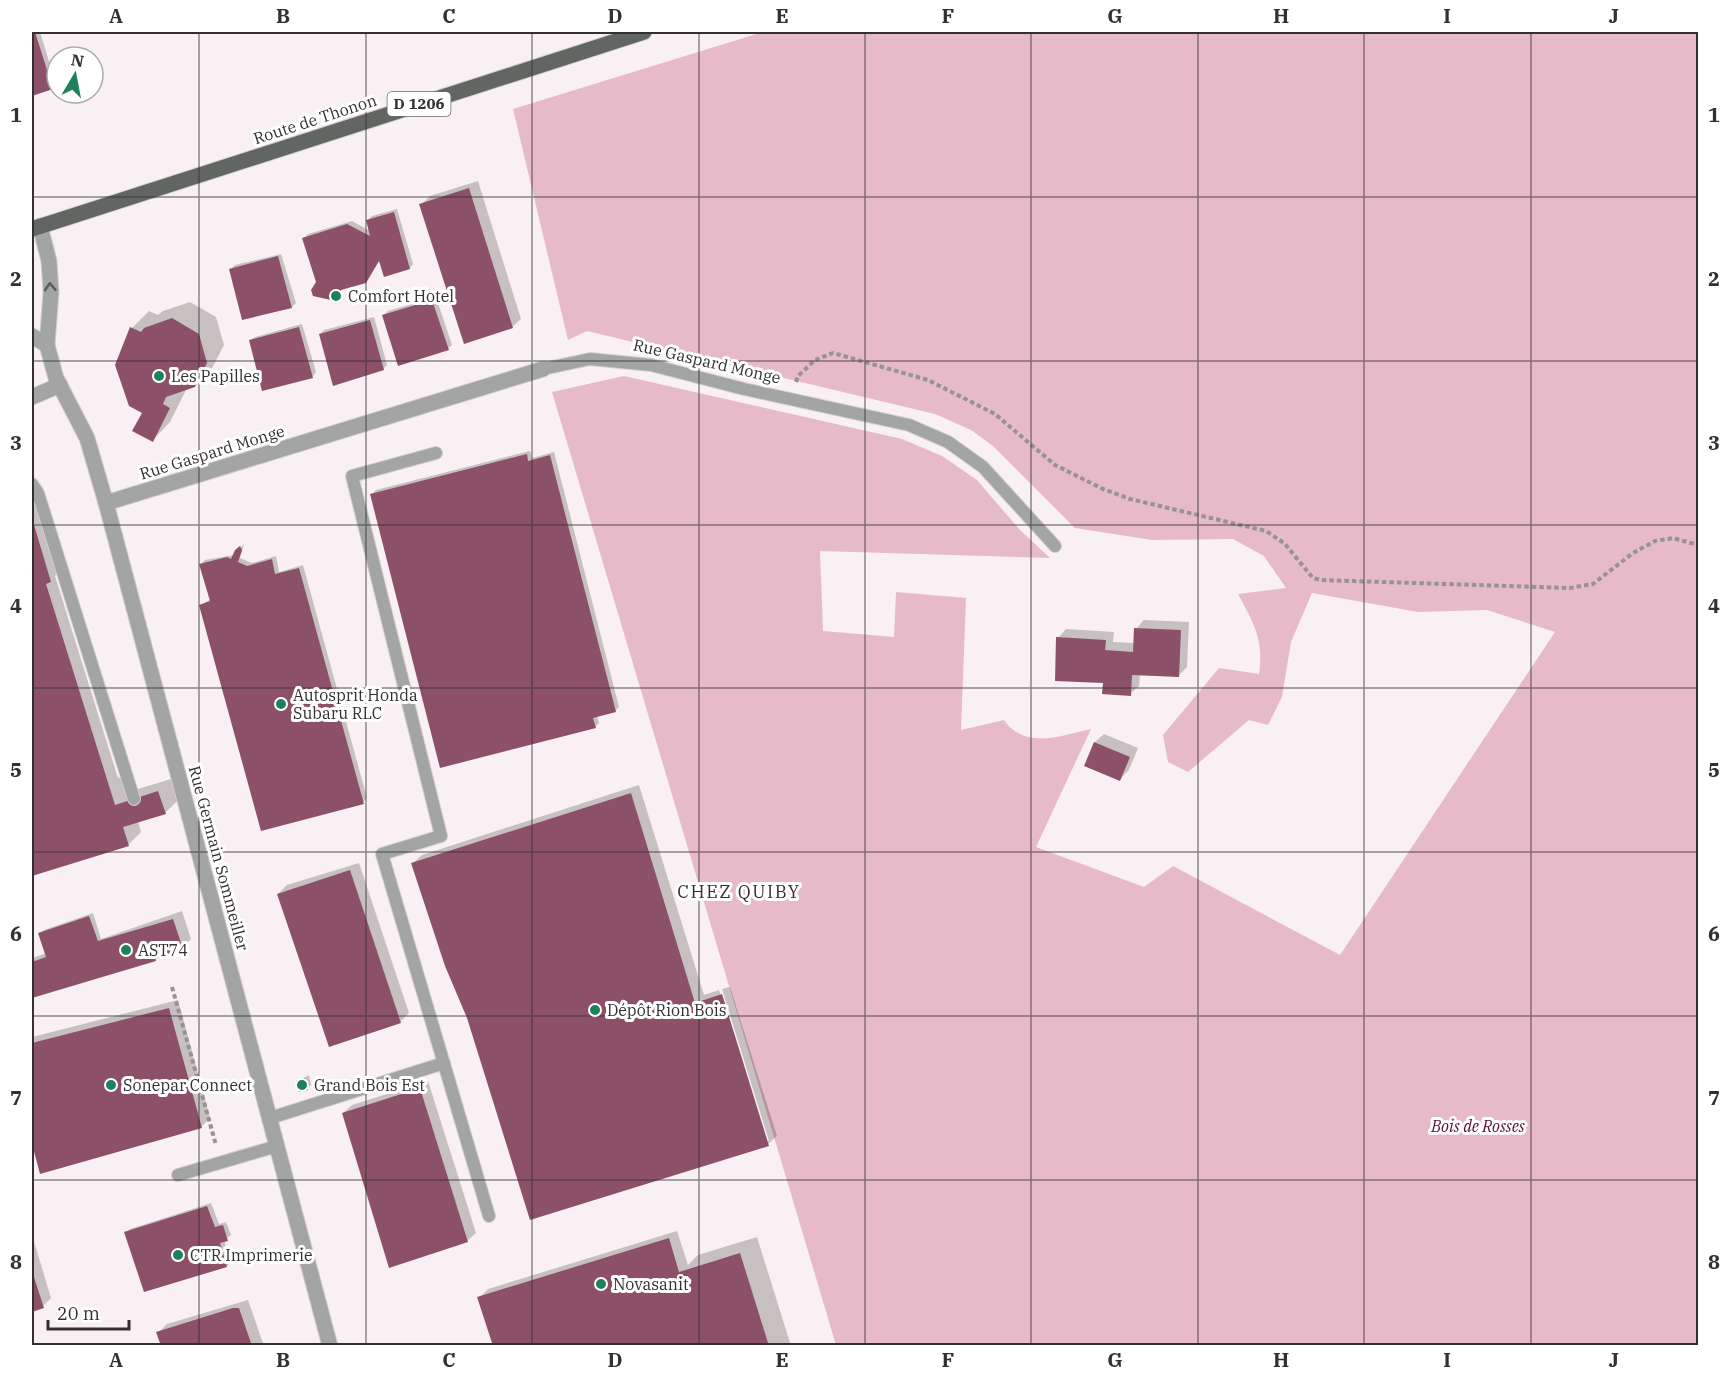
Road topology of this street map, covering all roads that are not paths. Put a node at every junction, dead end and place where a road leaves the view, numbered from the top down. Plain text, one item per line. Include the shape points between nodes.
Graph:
1 (644, 32) edge
2 (36, 228) edge
3 (32, 336) edge
4 (47, 345) junction
5 (543, 369) joint
6 (60, 385) junction
7 (32, 397) edge
8 (436, 453) dead end
9 (32, 484) edge
10 (106, 503) junction
11 (1055, 546) dead end
12 (134, 799) dead end
13 (444, 1063) junction
14 (270, 1118) junction
15 (277, 1146) junction
16 (178, 1174) dead end
17 (489, 1216) dead end
18 (330, 1346) edge

1 - 2 main road, Route de Thonon / D 1206
4 -> 2 street, Rue Germain Sommeiller via 51,292 48,261
3 - 4 street
4 - 6 street, Rue Germain Sommeiller
5 - 10 street, Rue Gaspard Monge
5 - 11 lane, Rue Gaspard Monge via 578,359 651,364 744,389 903,423 948,442 998,481
6 - 7 street
6 - 10 street, Rue Germain Sommeiller via 87,438
8 - 13 lane via 352,476 441,836 382,854
9 - 12 lane
10 - 14 street, Rue Germain Sommeiller
13 - 14 lane
13 - 17 lane
14 - 15 street, Rue Germain Sommeiller
15 - 16 lane
15 - 18 street, Rue Germain Sommeiller

